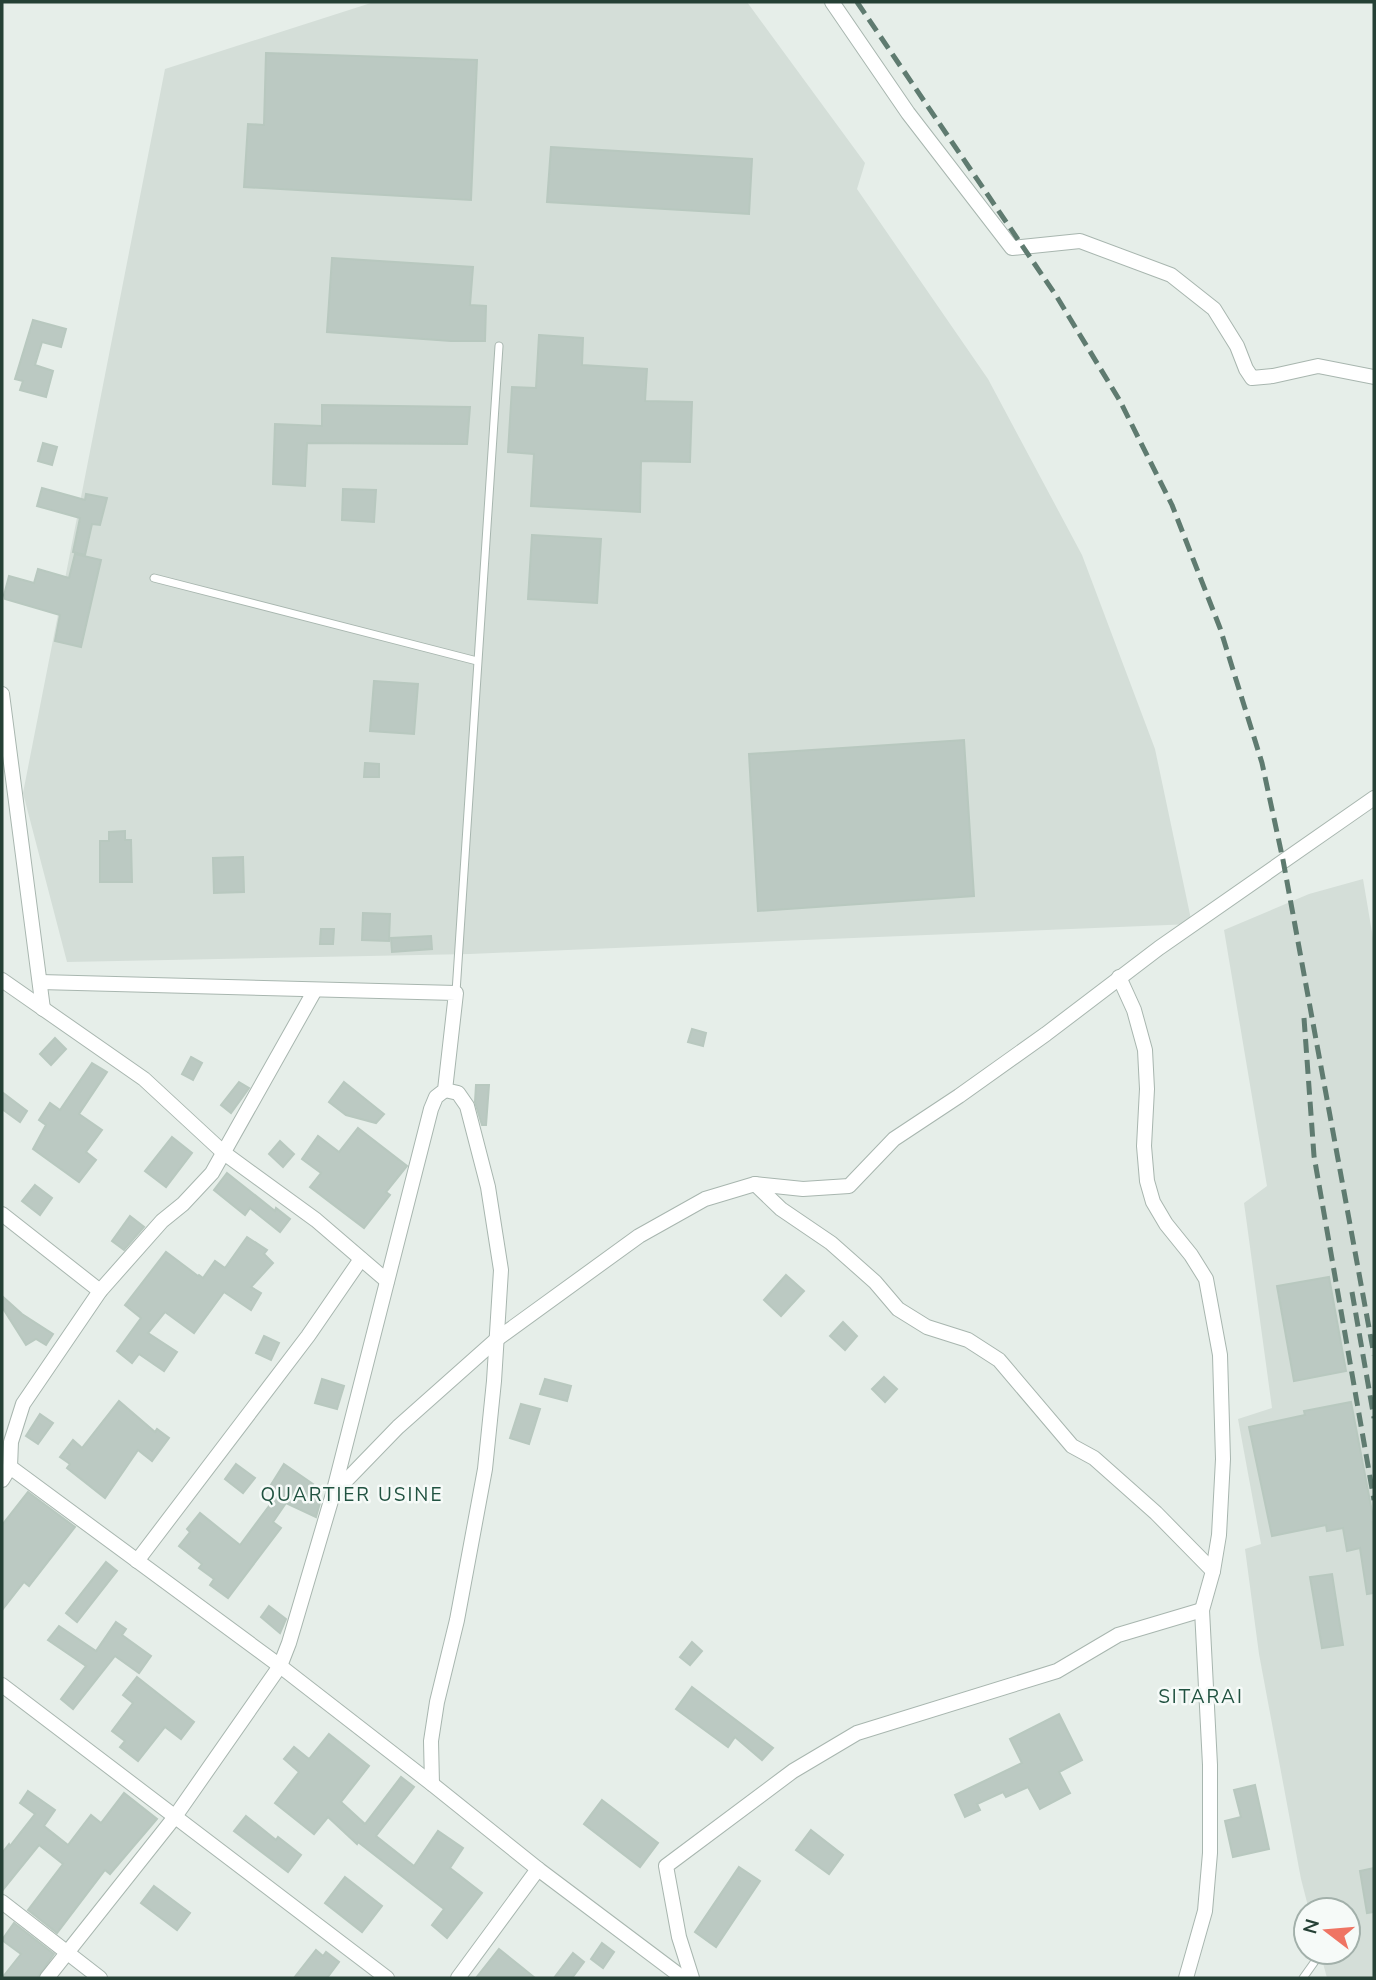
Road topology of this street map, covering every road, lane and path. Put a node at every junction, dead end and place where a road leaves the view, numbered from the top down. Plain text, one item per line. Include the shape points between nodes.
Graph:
1 (832, 2) edge
2 (499, 346) dead end
3 (1374, 377) edge
4 (154, 578) dead end
5 (477, 662) junction
6 (2, 694) edge
7 (1374, 798) edge
8 (1119, 978) junction
9 (2, 980) edge
10 (40, 982) junction
11 (315, 990) junction
12 (456, 993) junction
13 (43, 1009) junction
14 (445, 1090) junction
15 (224, 1153) junction
16 (755, 1184) junction
17 (2, 1214) edge
18 (361, 1259) junction
19 (387, 1281) junction
20 (100, 1291) junction
21 (497, 1339) junction
22 (10, 1467) junction
23 (2, 1480) edge
24 (333, 1494) junction
25 (137, 1561) junction
26 (1213, 1571) junction
27 (1202, 1610) junction
28 (280, 1666) junction
29 (2, 1685) edge
30 (432, 1784) junction
31 (174, 1818) junction
32 (538, 1869) junction
33 (2, 1902) edge
34 (67, 1951) junction
35 (47, 1978) edge
36 (100, 1978) edge
37 (387, 1978) edge
38 (458, 1978) edge
39 (683, 1978) edge
40 (692, 1978) edge
41 (1186, 1978) edge

1 - 3 street via 908,113 1012,248 1080,241 1171,275 1214,309 1252,378 1318,366
2 - 5 lane
4 - 5 lane
5 - 12 lane
6 - 10 street
7 - 8 street
8 - 16 street via 894,1139 849,1186 803,1189
8 - 26 street via 1134,1010 1144,1050 1147,1181 1166,1224 1206,1279 1220,1355 1223,1459
9 - 13 street
10 - 11 street
10 - 13 street
11 - 12 street
11 - 15 street
12 - 14 street
13 - 15 street via 144,1079
14 - 19 street via 431,1109
14 - 21 street via 457,1093 467,1106 488,1187 501,1270
15 - 18 street
15 - 20 street via 212,1173
16 - 21 street via 705,1199 639,1236
16 - 26 street via 781,1209 831,1243 898,1309 927,1327 968,1340 999,1360 1072,1446 1094,1458
17 - 20 street
18 - 19 street
18 - 25 street
19 - 24 street
20 - 22 street via 23,1404 11,1442
21 - 24 street via 398,1427
21 - 30 street via 485,1469 431,1741
22 - 23 street
22 - 25 street
24 - 28 street
25 - 28 street
26 - 27 street
27 - 40 street via 1118,1635 1057,1671 858,1733 793,1771 666,1866
27 - 41 street via 1210,1853 1205,1911
28 - 30 street
28 - 31 street
29 - 31 street
30 - 32 street
31 - 34 street
31 - 37 street
32 - 38 street
32 - 39 street
33 - 34 street
34 - 35 street
34 - 36 street

